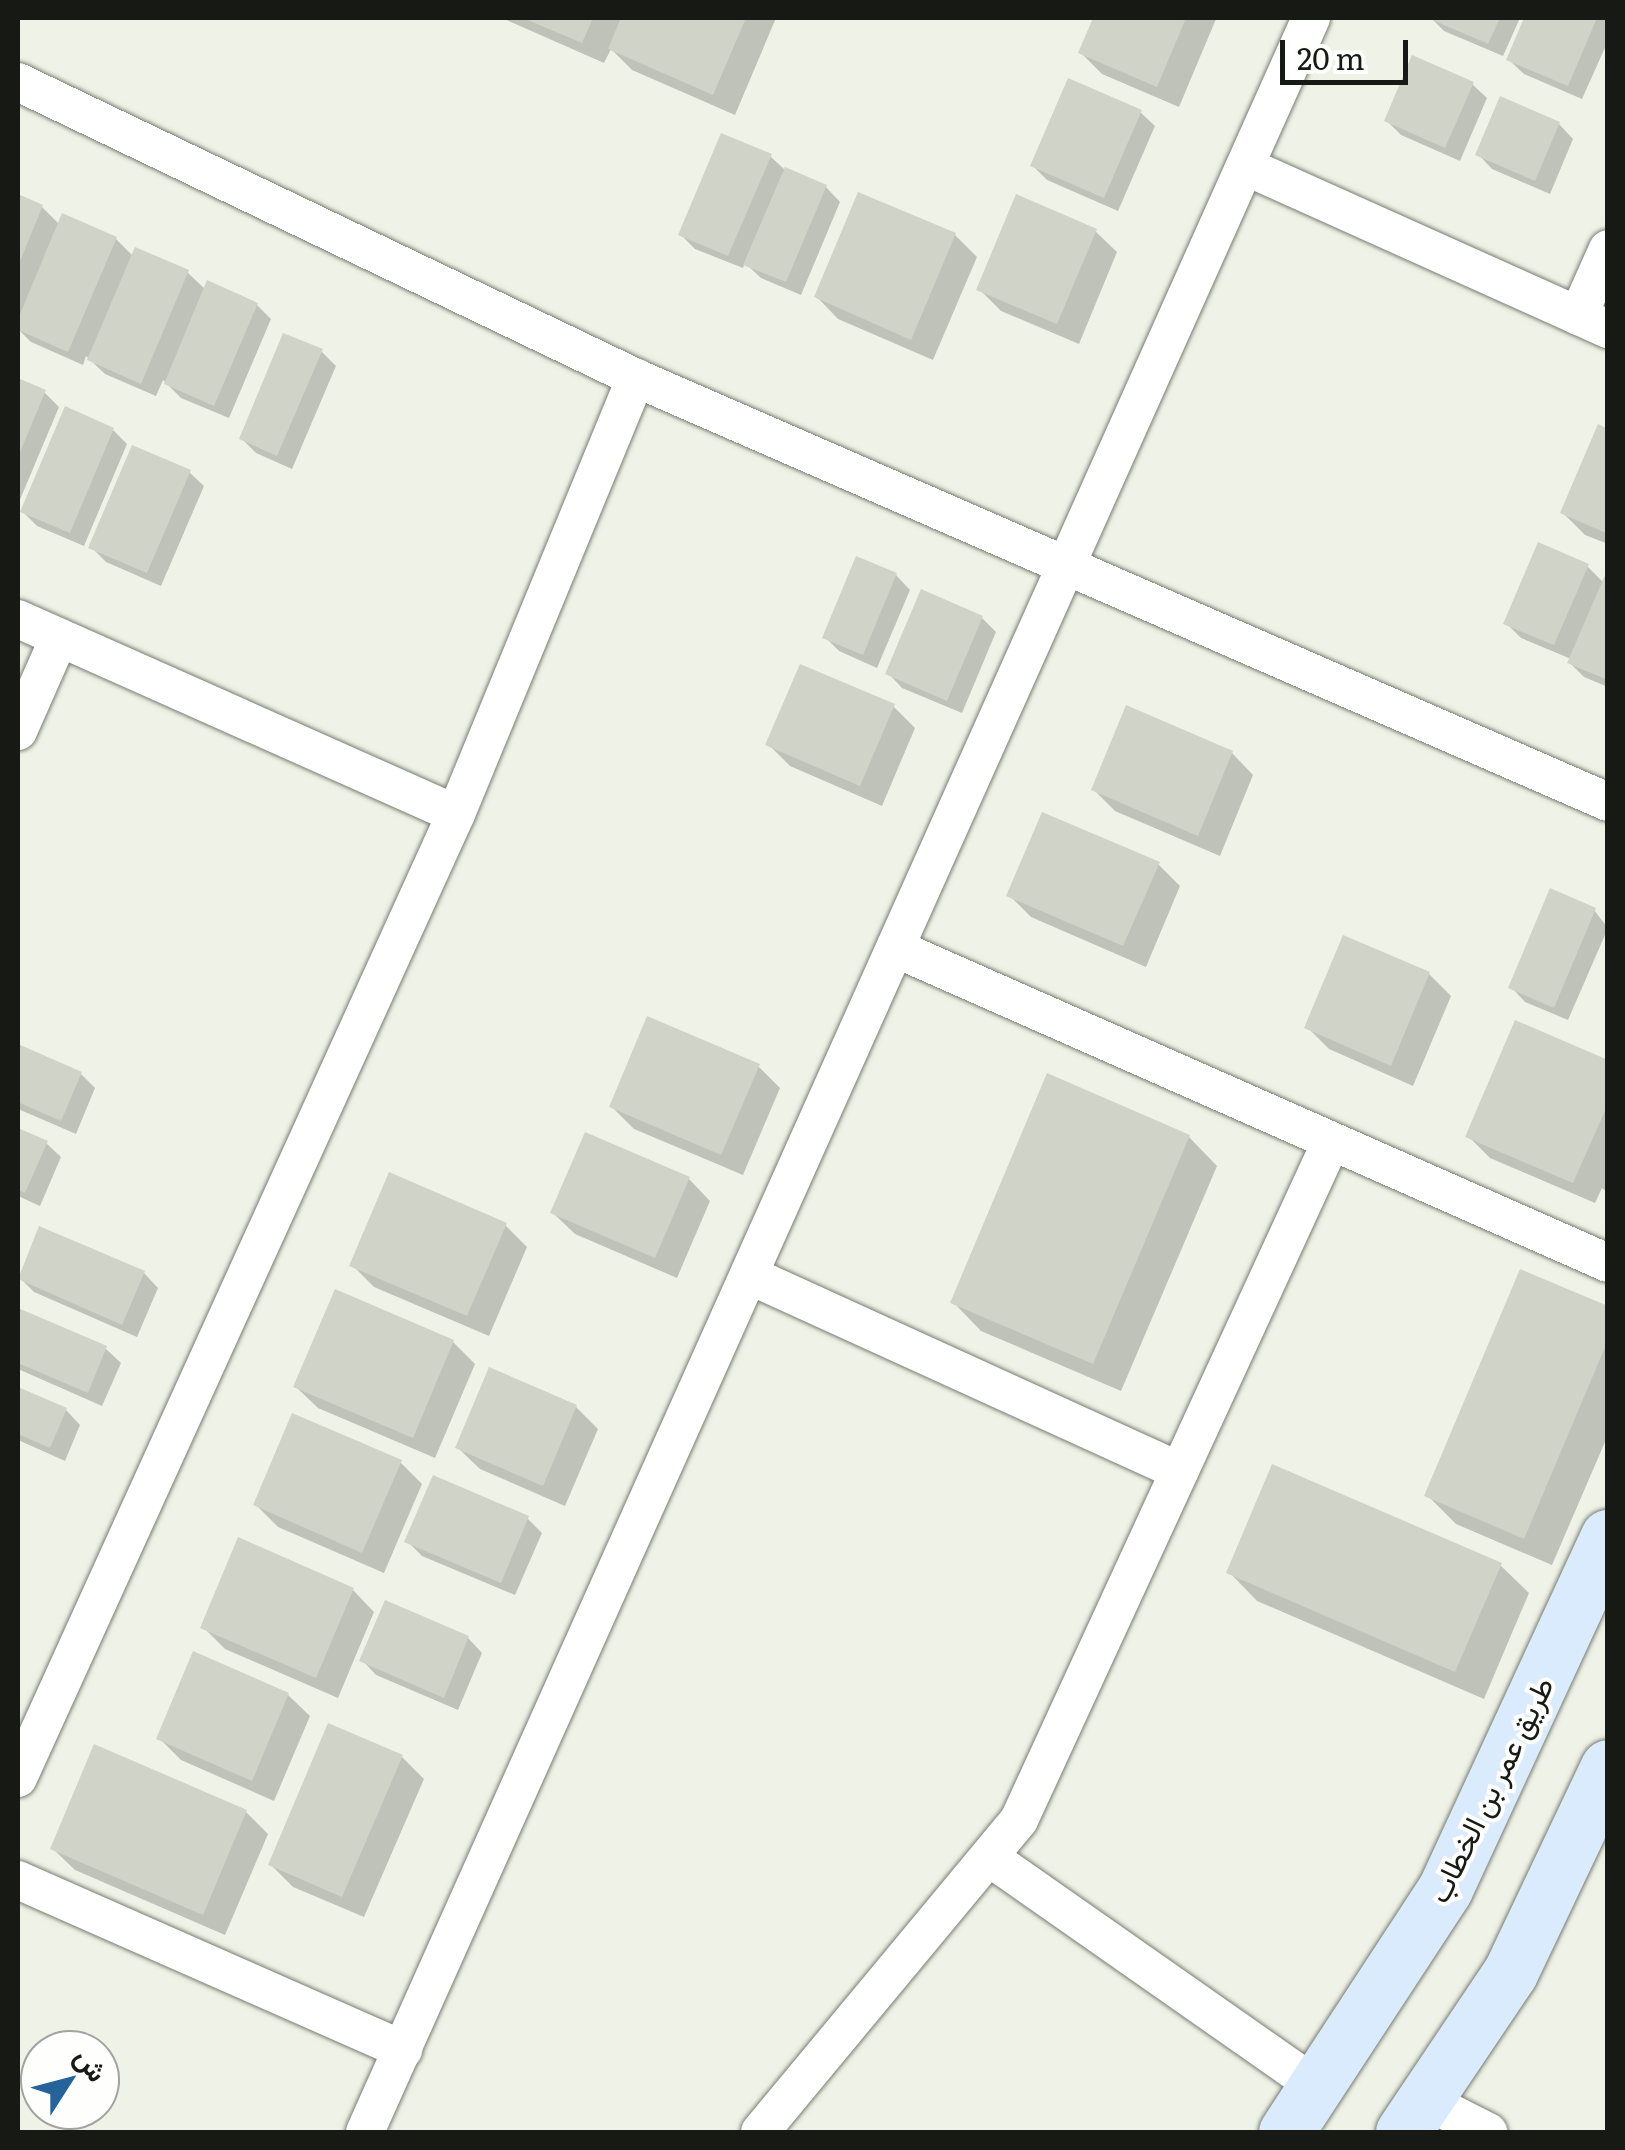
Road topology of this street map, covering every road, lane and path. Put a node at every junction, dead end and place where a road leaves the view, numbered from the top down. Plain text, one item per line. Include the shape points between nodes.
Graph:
1 (1311, 18) edge
2 (18, 82) edge
3 (1245, 166) junction
4 (1608, 249) edge
5 (1593, 323) edge
6 (636, 378) junction
7 (1066, 566) junction
8 (18, 619) edge
9 (60, 638) junction
10 (18, 731) edge
11 (1608, 802) edge
12 (456, 814) junction
13 (895, 948) junction
14 (1330, 1144) junction
15 (1608, 1263) edge
16 (750, 1275) junction
17 (1179, 1471) junction
18 (1608, 1537) edge
19 (1608, 1766) edge
20 (18, 1778) edge
21 (989, 1856) junction
22 (18, 1880) edge
23 (403, 2050) junction
24 (1316, 2086) junction
25 (1414, 2116) edge
26 (366, 2132) edge
27 (760, 2132) edge
28 (1286, 2132) edge
29 (1488, 2132) edge

1 - 3 street
2 - 6 street
3 - 5 street
3 - 7 street
4 - 5 street
6 - 7 street
6 - 12 street
7 - 11 street
7 - 13 street
8 - 9 street
9 - 10 street
9 - 12 street
12 - 20 street
13 - 14 street
13 - 16 street
14 - 15 street
14 - 17 street
16 - 17 street
16 - 23 street
17 - 21 street via 1018,1820
18 - 24 main road, طريق عمر بن الخطاب via 1445,1889
19 - 25 main road via 1510,1973
21 - 24 street
21 - 27 street
22 - 23 street
23 - 26 street
24 - 28 main road, طريق عمر بن الخطاب
25 - 29 street

